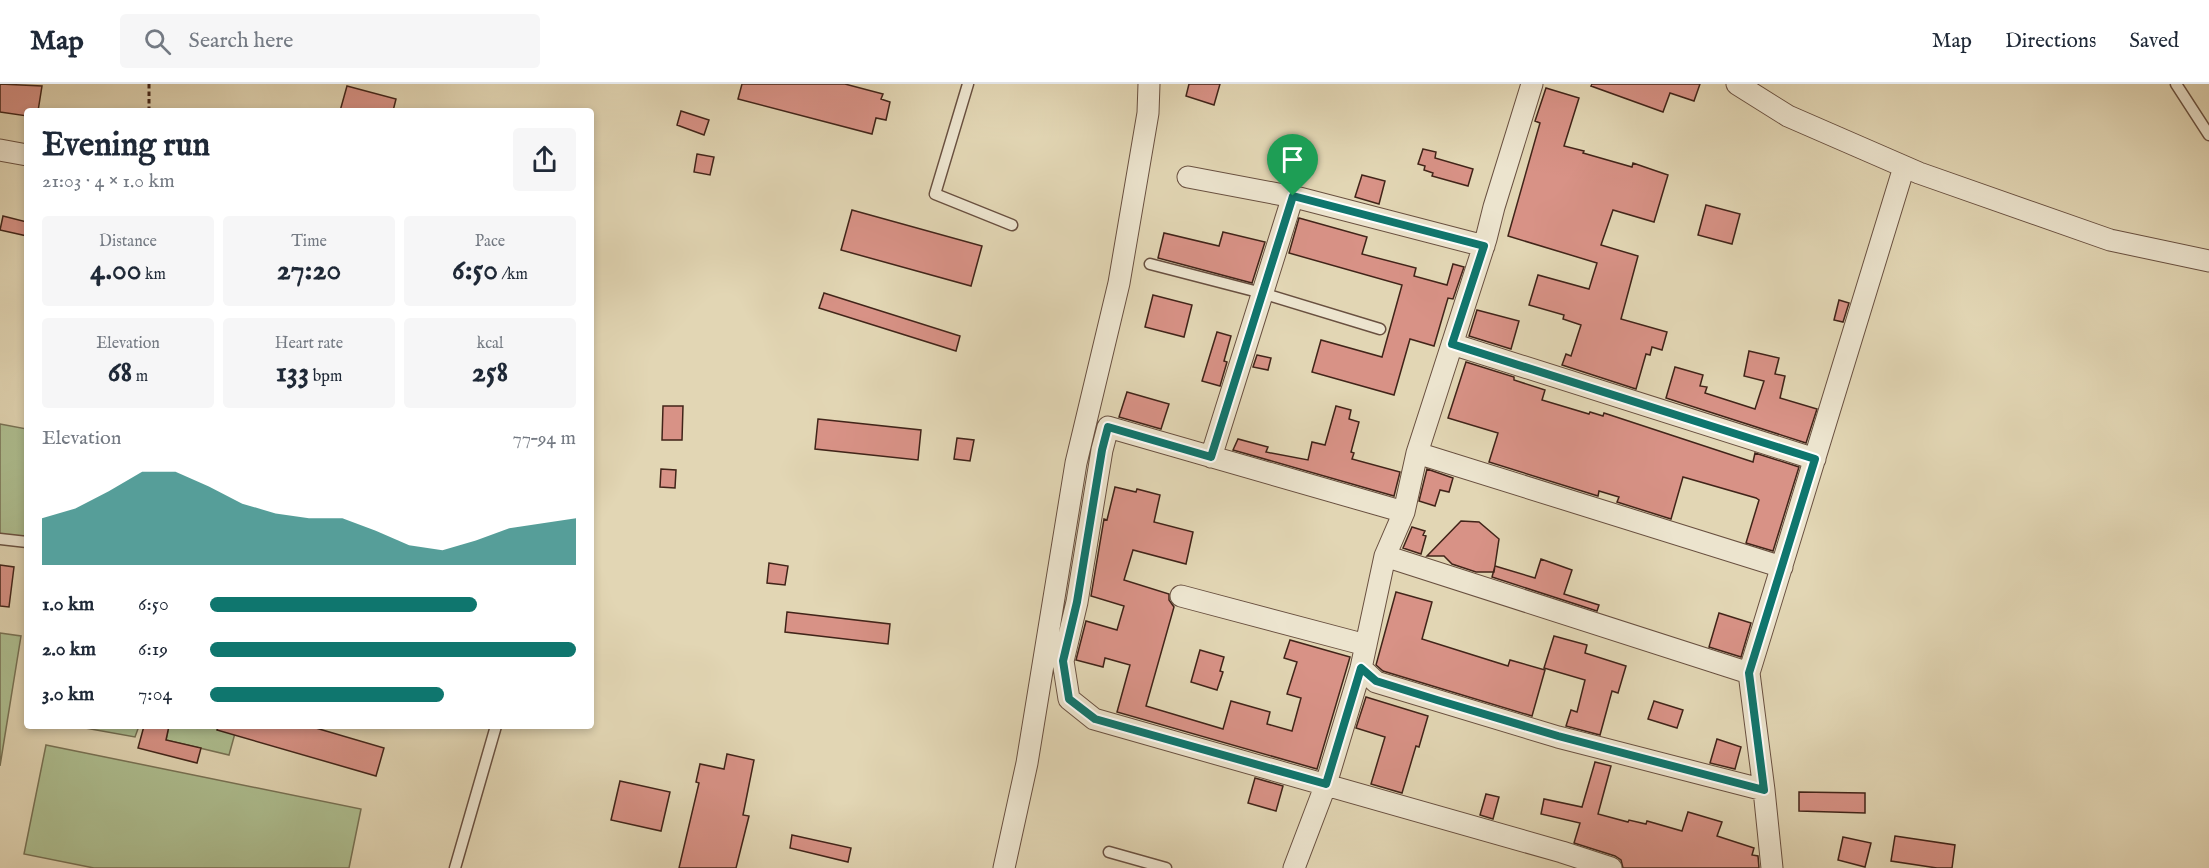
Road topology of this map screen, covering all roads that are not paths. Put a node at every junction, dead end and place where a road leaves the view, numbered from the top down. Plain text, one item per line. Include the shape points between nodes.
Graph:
1 (968, 84) edge
2 (1149, 84) edge
3 (1532, 84) edge
4 (1737, 84) edge
5 (2176, 84) edge
6 (2209, 135) edge
7 (0, 150) edge
8 (24, 154) edge
9 (1904, 167) junction
10 (1188, 177) dead end
11 (1293, 196) junction
12 (1012, 225) dead end
13 (1484, 246) junction
14 (2209, 261) edge
15 (1150, 264) dead end
16 (1262, 293) junction
17 (1380, 328) dead end
18 (1452, 344) junction
19 (1417, 453) junction
20 (1211, 457) junction
21 (1815, 459) junction
22 (1404, 512) junction
23 (0, 539) edge
24 (24, 542) edge
25 (1385, 556) junction
26 (1782, 567) junction
27 (1181, 596) dead end
28 (1366, 645) junction
29 (1361, 668) junction
30 (1749, 673) junction
31 (495, 729) edge
32 (1326, 784) junction
33 (1764, 790) junction
34 (1109, 852) dead end
35 (455, 868) edge
36 (1004, 868) edge
37 (1166, 868) edge
38 (1294, 868) edge
39 (1611, 868) edge
40 (1772, 868) edge

1 - 12 lane via 935,194
2 - 36 street via 1148,113 1119,283 1076,463 1027,763
3 - 13 street
4 - 9 street via 1788,117
5 - 6 lane
7 - 8 street
9 - 14 street via 2110,240
9 - 21 street
10 - 11 street
11 - 13 street
11 - 16 street
13 - 18 street
15 - 16 lane
16 - 17 lane
16 - 20 street
18 - 19 street
18 - 21 street
19 - 22 street
19 - 26 street
20 - 22 street
20 - 32 street via 1108,427 1063,661 1069,699 1095,719
21 - 26 street
22 - 25 street
23 - 24 lane
25 - 28 street
25 - 30 street
26 - 30 street
27 - 28 street
28 - 29 street
29 - 32 street
29 - 33 street via 1376,681 1501,719
30 - 33 street
31 - 35 lane
32 - 38 street
32 - 39 street
33 - 40 street
34 - 37 lane

